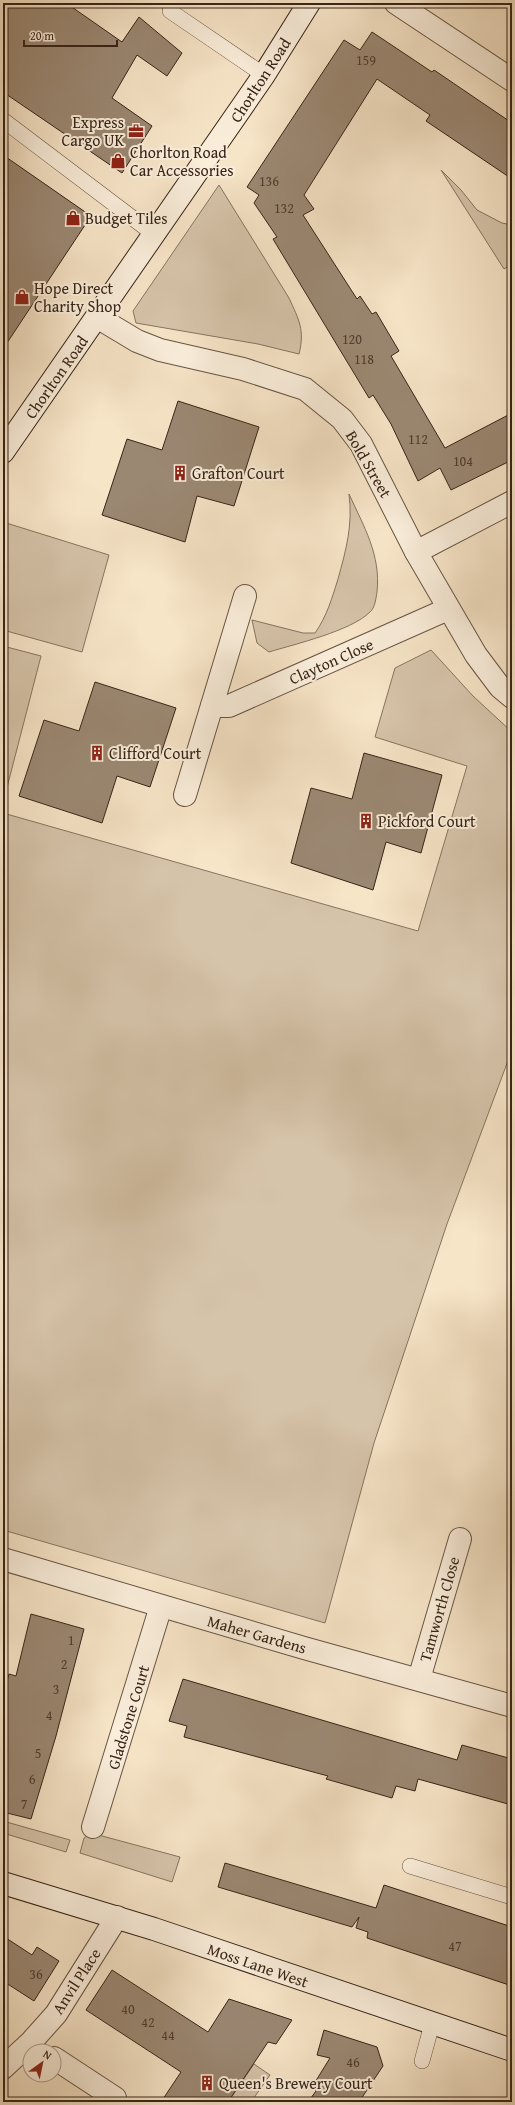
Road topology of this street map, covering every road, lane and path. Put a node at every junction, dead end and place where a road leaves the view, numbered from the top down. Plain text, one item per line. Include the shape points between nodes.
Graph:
1 (309, 3) edge
2 (396, 3) edge
3 (170, 11) dead end
4 (264, 76) junction
5 (512, 80) edge
6 (3, 120) edge
7 (155, 235) junction
8 (97, 317) junction
9 (3, 452) edge
10 (512, 502) edge
11 (416, 552) junction
12 (245, 596) dead end
13 (448, 609) junction
14 (512, 698) edge
15 (212, 706) junction
16 (185, 795) dead end
17 (460, 1539) dead end
18 (3, 1559) edge
19 (161, 1606) junction
20 (419, 1679) junction
21 (512, 1706) edge
22 (93, 1827) dead end
23 (410, 1866) dead end
24 (3, 1883) edge
25 (512, 1897) edge
26 (117, 1917) junction
27 (432, 2024) junction
28 (40, 2043) edge
29 (512, 2050) edge
30 (22, 2055) edge
31 (422, 2061) dead end
32 (62, 2063) edge
33 (4, 2065) edge
34 (115, 2098) dead end

1 - 4 street, Chorlton Road
2 - 5 street
3 - 4 lane
4 - 7 street, Chorlton Road
6 - 7 lane
7 - 8 street, Chorlton Road
8 - 9 street, Chorlton Road
8 - 11 street, Bold Street via 137,341 160,350 270,377 305,389 317,397 342,419 361,444
10 - 11 street
11 - 13 street, Bold Street
12 - 15 street
13 - 14 street, Bold Street via 476,655 500,687
13 - 15 street, Clayton Close via 229,706
15 - 16 street
17 - 20 street, Tamworth Close
18 - 19 street, Maher Gardens
19 - 20 street, Maher Gardens
19 - 22 street, Gladstone Court
20 - 21 street, Maher Gardens
23 - 25 lane
24 - 26 street, Moss Lane West
26 - 27 street, Moss Lane West
26 - 28 street, Anvil Place
27 - 29 street, Moss Lane West
27 - 31 lane
30 - 33 street, Anvil Place
32 - 34 street

